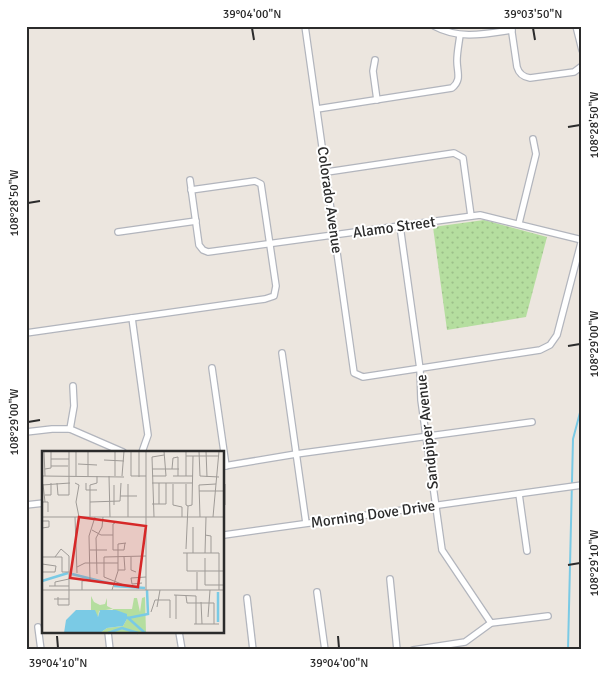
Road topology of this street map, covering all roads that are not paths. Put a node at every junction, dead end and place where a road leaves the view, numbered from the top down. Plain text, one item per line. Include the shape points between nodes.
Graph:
1 (305, 26) edge
2 (434, 26) edge
3 (576, 26) edge
4 (511, 28) edge
5 (460, 35) junction
6 (582, 50) edge
7 (375, 60) dead end
8 (582, 66) edge
9 (377, 100) junction
10 (317, 109) junction
11 (533, 139) dead end
12 (327, 172) junction
13 (190, 180) dead end
14 (191, 190) junction
15 (471, 216) junction
16 (196, 222) junction
17 (519, 223) junction
18 (400, 226) junction
19 (118, 232) dead end
20 (336, 235) junction
21 (582, 240) edge
22 (270, 244) junction
23 (132, 318) junction
24 (26, 333) edge
25 (282, 353) dead end
26 (212, 368) dead end
27 (420, 369) junction
28 (73, 386) dead end
29 (532, 422) dead end
30 (70, 429) junction
31 (26, 432) edge
32 (426, 436) junction
33 (121, 451) edge
34 (142, 451) edge
35 (223, 451) edge
36 (296, 454) junction
37 (225, 466) edge
38 (579, 486) edge
39 (519, 494) junction
40 (42, 503) edge
41 (26, 505) edge
42 (436, 506) junction
43 (306, 523) junction
44 (225, 535) edge
45 (527, 552) dead end
46 (390, 579) dead end
47 (316, 592) dead end
48 (246, 598) dead end
49 (548, 616) dead end
50 (491, 623) junction
51 (38, 627) dead end
52 (108, 634) edge
53 (179, 634) edge
54 (41, 650) edge
55 (110, 650) edge
56 (182, 650) edge
57 (253, 650) edge
58 (325, 650) edge
59 (397, 650) edge
60 (413, 650) edge

1 - 10 street, Colorado Avenue
2 - 5 street
3 - 6 street
4 - 5 street
4 - 8 street via 517,66 524,77 574,72
5 - 9 street via 459,78 452,88
7 - 9 street via 373,71
9 - 10 street
10 - 12 street, Colorado Avenue
11 - 17 street via 536,154
12 - 15 street via 454,153 464,158
12 - 20 street, Colorado Avenue
13 - 14 street
14 - 16 street
14 - 22 street via 260,182
15 - 17 street, Alamo Street via 485,215
15 - 18 street, Alamo Street
16 - 19 street
16 - 22 street, Alamo Street via 199,245 203,250 210,252
17 - 21 street, Alamo Street
18 - 20 street, Alamo Street
18 - 27 street, Sandpiper Avenue
20 - 22 street, Alamo Street
20 - 27 street, Colorado Avenue via 354,373 363,377
21 - 27 street via 557,334 550,345 540,350
22 - 23 street via 276,286 274,296
23 - 24 street
23 - 34 street via 148,435
25 - 36 street
26 - 35 street
27 - 32 street, Sandpiper Avenue
28 - 30 street
29 - 32 street
30 - 31 street
30 - 33 street
32 - 36 street
32 - 42 street, Sandpiper Avenue
36 - 37 street
36 - 43 street
38 - 39 street, Morning Dove Drive
39 - 42 street, Morning Dove Drive
39 - 45 street
40 - 41 street
42 - 43 street, Morning Dove Drive
42 - 50 street, Sandpiper Avenue via 442,550
43 - 44 street, Morning Dove Drive
46 - 59 street
47 - 58 street
48 - 57 street
49 - 50 street
50 - 60 street via 465,642
51 - 54 street
52 - 55 street
53 - 56 street

